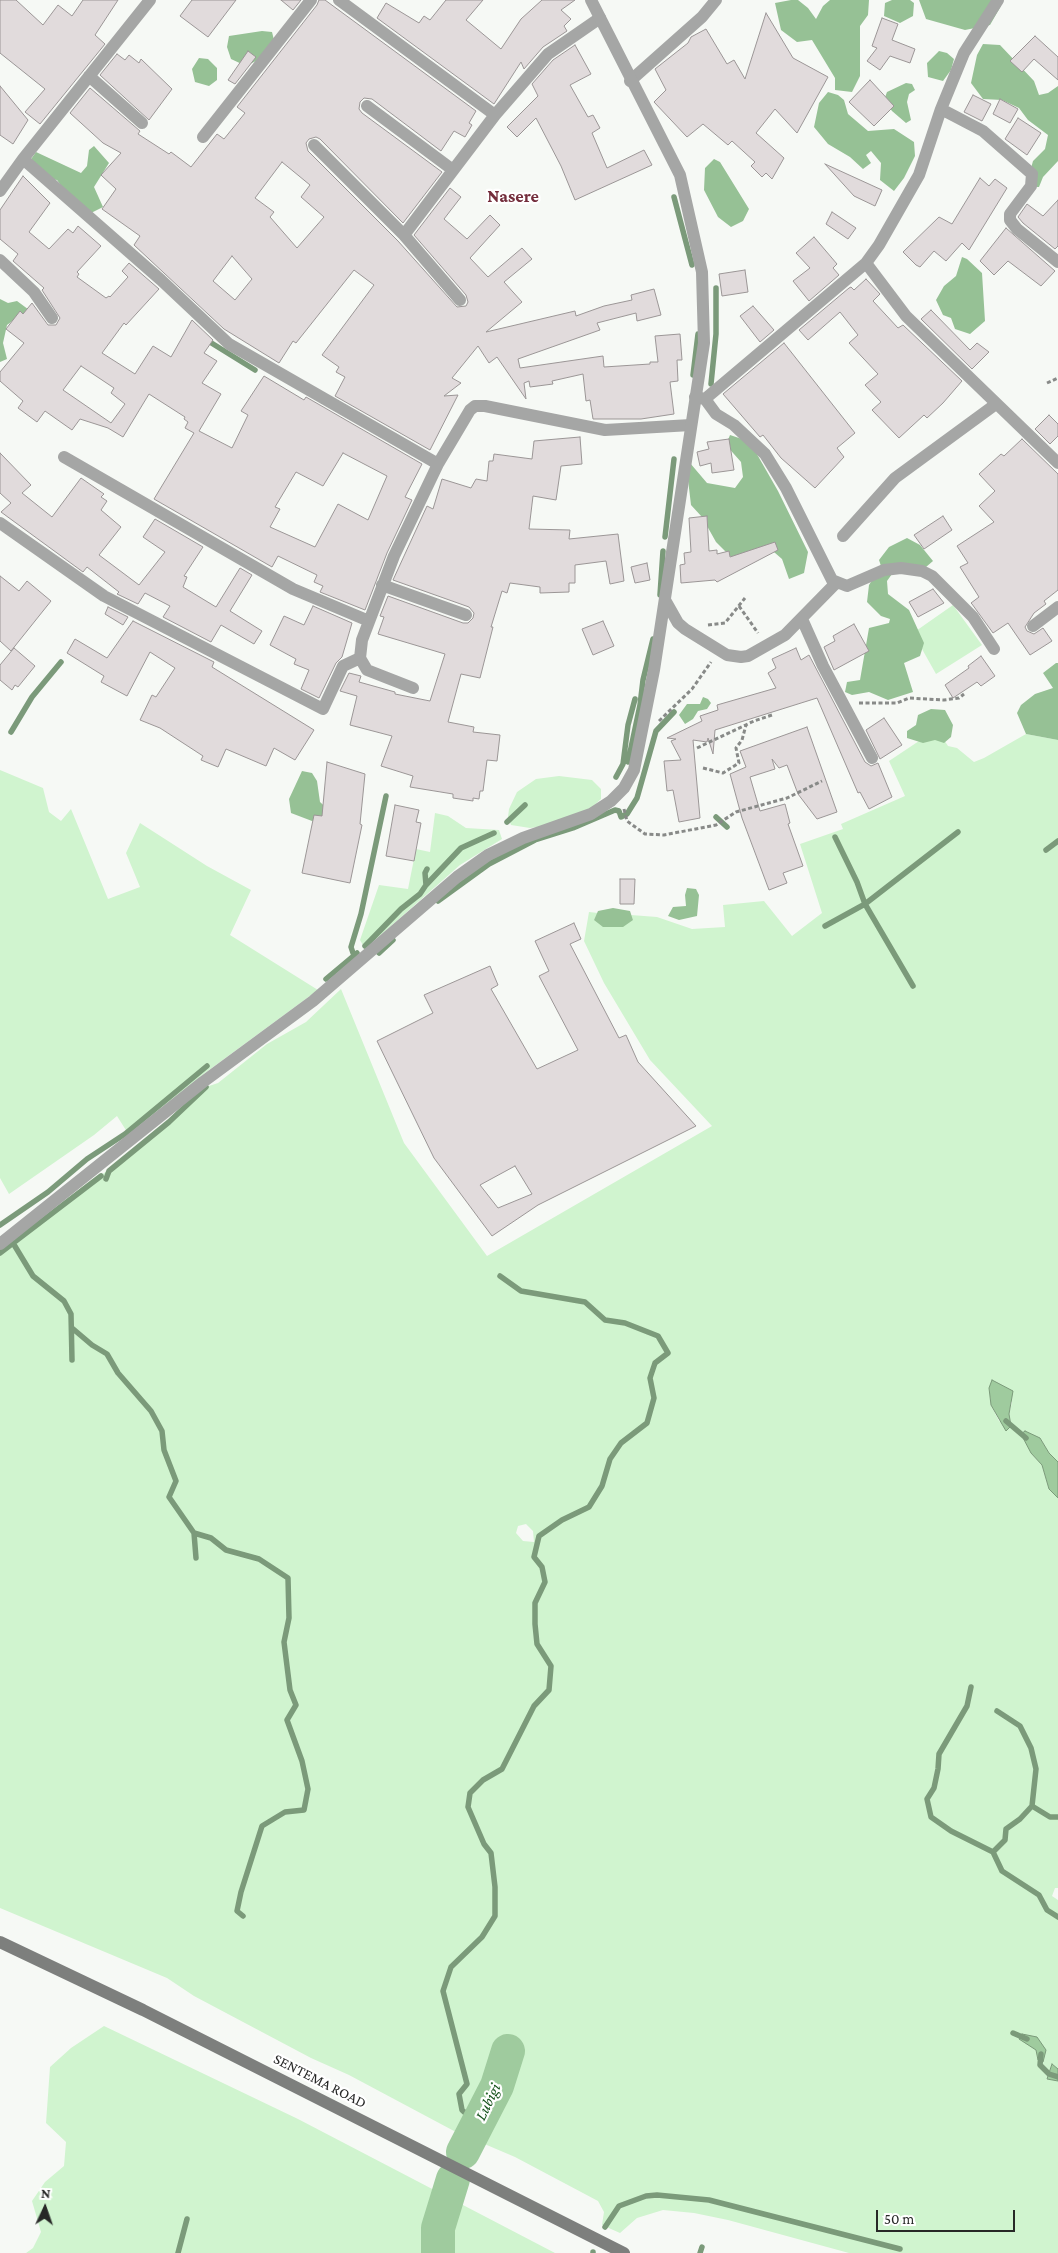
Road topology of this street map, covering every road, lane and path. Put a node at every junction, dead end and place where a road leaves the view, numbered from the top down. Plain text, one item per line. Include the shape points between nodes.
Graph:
1 (150, 0) edge
2 (311, 0) edge
3 (339, 0) edge
4 (591, 0) edge
5 (716, 0) edge
6 (998, 0) edge
7 (600, 18) junction
8 (88, 76) junction
9 (630, 81) junction
10 (367, 106) dead end
11 (941, 109) junction
12 (495, 115) junction
13 (142, 123) dead end
14 (203, 137) dead end
15 (314, 146) dead end
16 (23, 159) junction
17 (453, 170) junction
18 (0, 191) edge
19 (404, 234) junction
20 (0, 260) edge
21 (1058, 262) edge
22 (866, 263) junction
23 (460, 300) dead end
24 (52, 318) dead end
25 (1058, 378) edge
26 (1047, 383) dead end
27 (700, 398) junction
28 (996, 404) junction
29 (691, 425) junction
30 (64, 457) dead end
31 (438, 464) junction
32 (1058, 464) edge
33 (0, 524) edge
34 (843, 536) dead end
35 (836, 583) junction
36 (382, 585) junction
37 (745, 598) dead end
38 (665, 600) junction
39 (739, 606) junction
40 (1058, 607) edge
41 (466, 615) dead end
42 (802, 619) junction
43 (369, 621) junction
44 (700, 624) dead end
45 (1033, 626) dead end
46 (768, 645) junction
47 (994, 649) dead end
48 (741, 657) junction
49 (360, 658) junction
50 (413, 688) dead end
51 (964, 694) dead end
52 (844, 705) junction
53 (772, 715) dead end
54 (746, 725) junction
55 (643, 733) junction
56 (697, 748) dead end
57 (872, 758) dead end
58 (703, 768) dead end
59 (822, 781) dead end
60 (624, 812) dead end
61 (0, 1244) edge
62 (0, 1942) edge
63 (624, 2253) edge

1 - 8 street
2 - 14 street
3 - 12 street
4 - 7 street
5 - 9 street via 702,17
6 - 11 street via 964,53
7 - 9 street
7 - 12 street via 548,54
8 - 13 street
8 - 16 street
9 - 27 street via 680,175 702,272 704,343
10 - 17 street
11 - 21 street via 983,131 1032,174 1031,186 1010,214 1010,220
11 - 22 street via 919,175
12 - 17 street
15 - 19 street
16 - 18 street
16 - 31 street via 229,344
17 - 19 street
19 - 23 street
20 - 24 street via 34,292
22 - 27 street
22 - 28 street via 906,316
25 - 26 path
27 - 29 street
27 - 35 street via 765,454 786,488 825,571
28 - 32 street
28 - 34 street via 895,478
29 - 31 street via 605,430 479,405 466,414
29 - 38 street
30 - 43 street via 293,589
31 - 36 street
33 - 49 street via 104,596 323,709 343,666
35 - 42 street
35 - 47 street via 843,586 853,584 876,572 894,568 922,571 932,576 973,617
36 - 41 street
36 - 43 street
37 - 39 path
38 - 48 street via 684,630 727,655
38 - 55 street
39 - 44 path via 725,623
39 - 46 path
40 - 45 street
42 - 46 street
42 - 52 street
43 - 49 street
46 - 48 street
48 - 55 path via 712,660 692,689 664,718
49 - 50 street via 367,670
51 - 52 path via 944,700 909,698 897,703
52 - 57 street
53 - 54 path
54 - 56 path
54 - 58 path via 736,748 739,763 723,773
55 - 61 street via 634,770 624,788 611,801 591,814 523,838 488,855 457,877 314,1001 203,1082
59 - 60 path via 787,798 736,812 716,825 664,835 645,834 627,821
62 - 63 main road, SENTEMA ROAD via 143,2010

